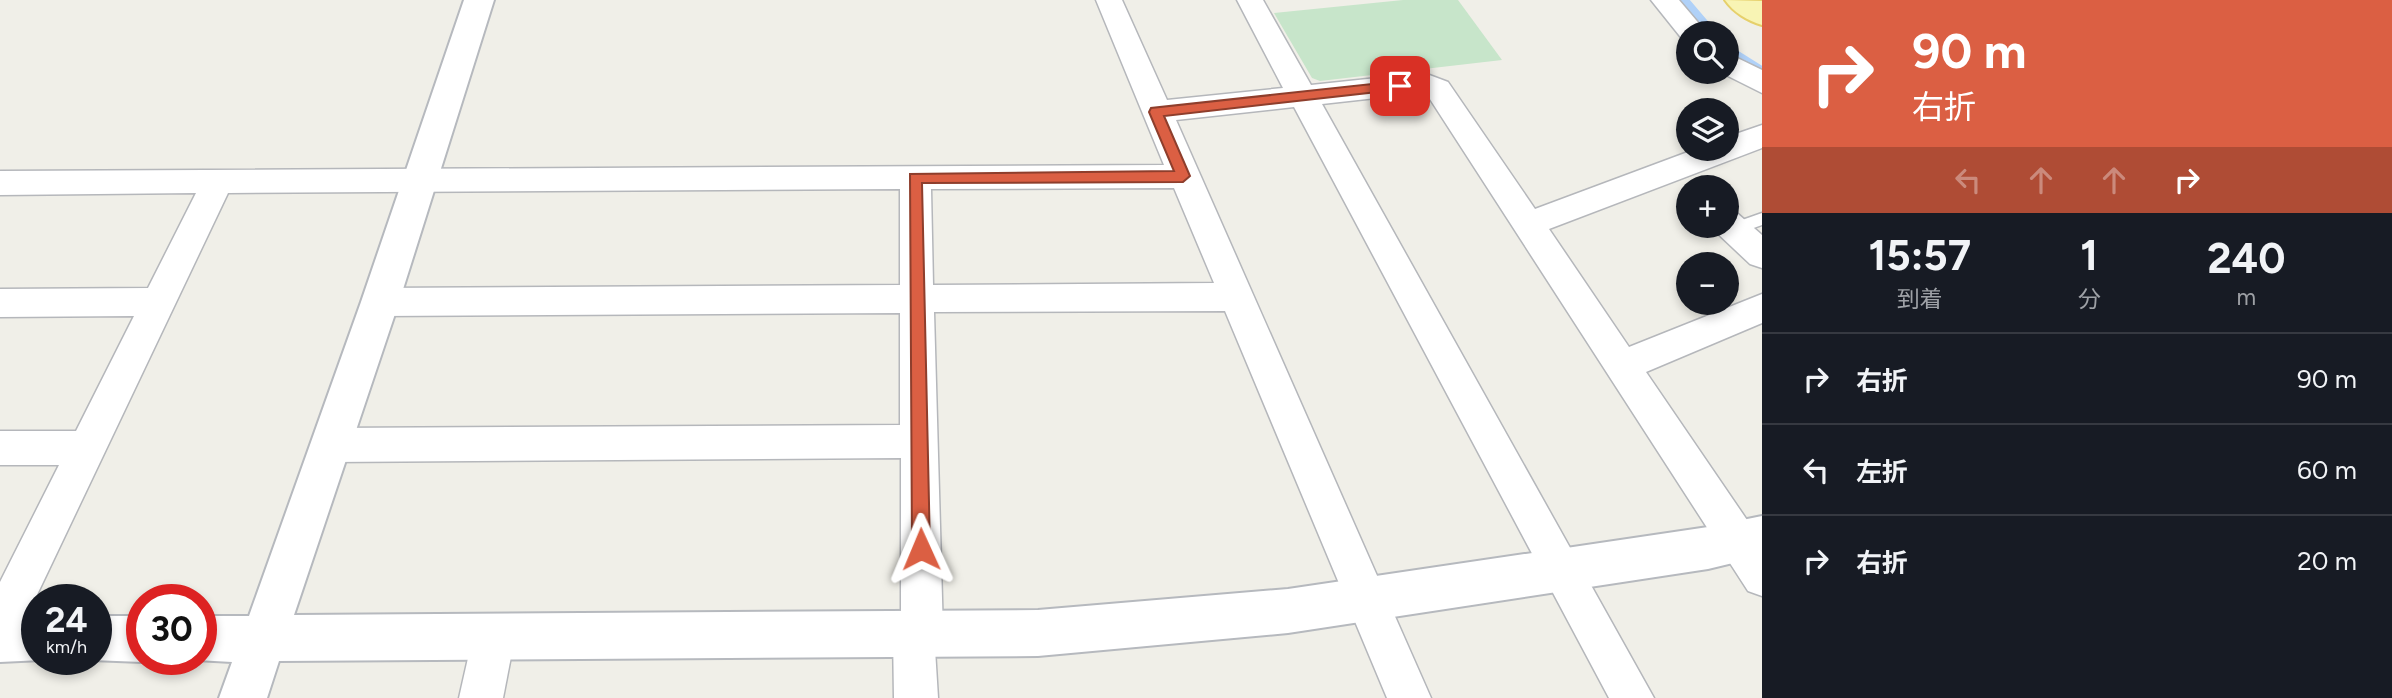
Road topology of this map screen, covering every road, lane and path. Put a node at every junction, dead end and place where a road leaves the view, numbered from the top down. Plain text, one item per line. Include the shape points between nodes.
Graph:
1 (479, 0) edge
2 (1109, 0) edge
3 (1250, 0) edge
4 (1664, 0) edge
5 (1741, 0) edge
6 (1762, 15) edge
7 (1682, 21) edge
8 (1739, 70) edge
9 (1762, 83) edge
10 (1303, 96) junction
11 (1156, 112) junction
12 (1762, 136) edge
13 (1688, 175) edge
14 (1183, 176) junction
15 (915, 178) junction
16 (419, 180) junction
17 (218, 181) junction
18 (1676, 181) edge
19 (0, 183) edge
20 (1529, 224) junction
21 (1741, 224) edge
22 (1762, 255) edge
23 (1235, 297) junction
24 (917, 298) junction
25 (159, 302) junction
26 (380, 302) junction
27 (0, 303) edge
28 (1762, 308) edge
29 (1622, 366) junction
30 (919, 441) junction
31 (331, 445) junction
32 (0, 448) edge
33 (87, 448) junction
34 (1754, 551) edge
35 (1561, 569) junction
36 (1366, 599) junction
37 (0, 626) edge
38 (918, 634) junction
39 (494, 636) junction
40 (0, 639) edge
41 (21, 639) edge
42 (217, 639) edge
43 (264, 639) junction
44 (243, 698) edge
45 (481, 698) edge
46 (916, 698) edge
47 (1409, 698) edge
48 (1633, 698) edge

1 - 16 street
2 - 11 street
3 - 10 street
4 - 7 street
5 - 6 main road
8 - 9 street
10 - 11 street
10 - 20 street via 1432,85 1445,96
10 - 35 street
11 - 14 street
12 - 13 street
14 - 15 street
14 - 23 street
15 - 16 street
15 - 24 street
16 - 17 street
16 - 26 street
17 - 19 street
17 - 25 street
18 - 20 street
20 - 29 street
21 - 22 street
23 - 24 street
23 - 36 street
24 - 26 street
24 - 30 street
25 - 27 street
25 - 33 street
26 - 31 street
28 - 29 street
29 - 34 street
30 - 31 street
30 - 38 street
31 - 43 street
32 - 33 street
33 - 37 street
34 - 35 street
35 - 36 street
35 - 48 street
36 - 38 street via 1143,626
36 - 47 street
38 - 39 street
38 - 46 street
39 - 43 street
39 - 45 street
40 - 41 street
42 - 43 street
43 - 44 street

